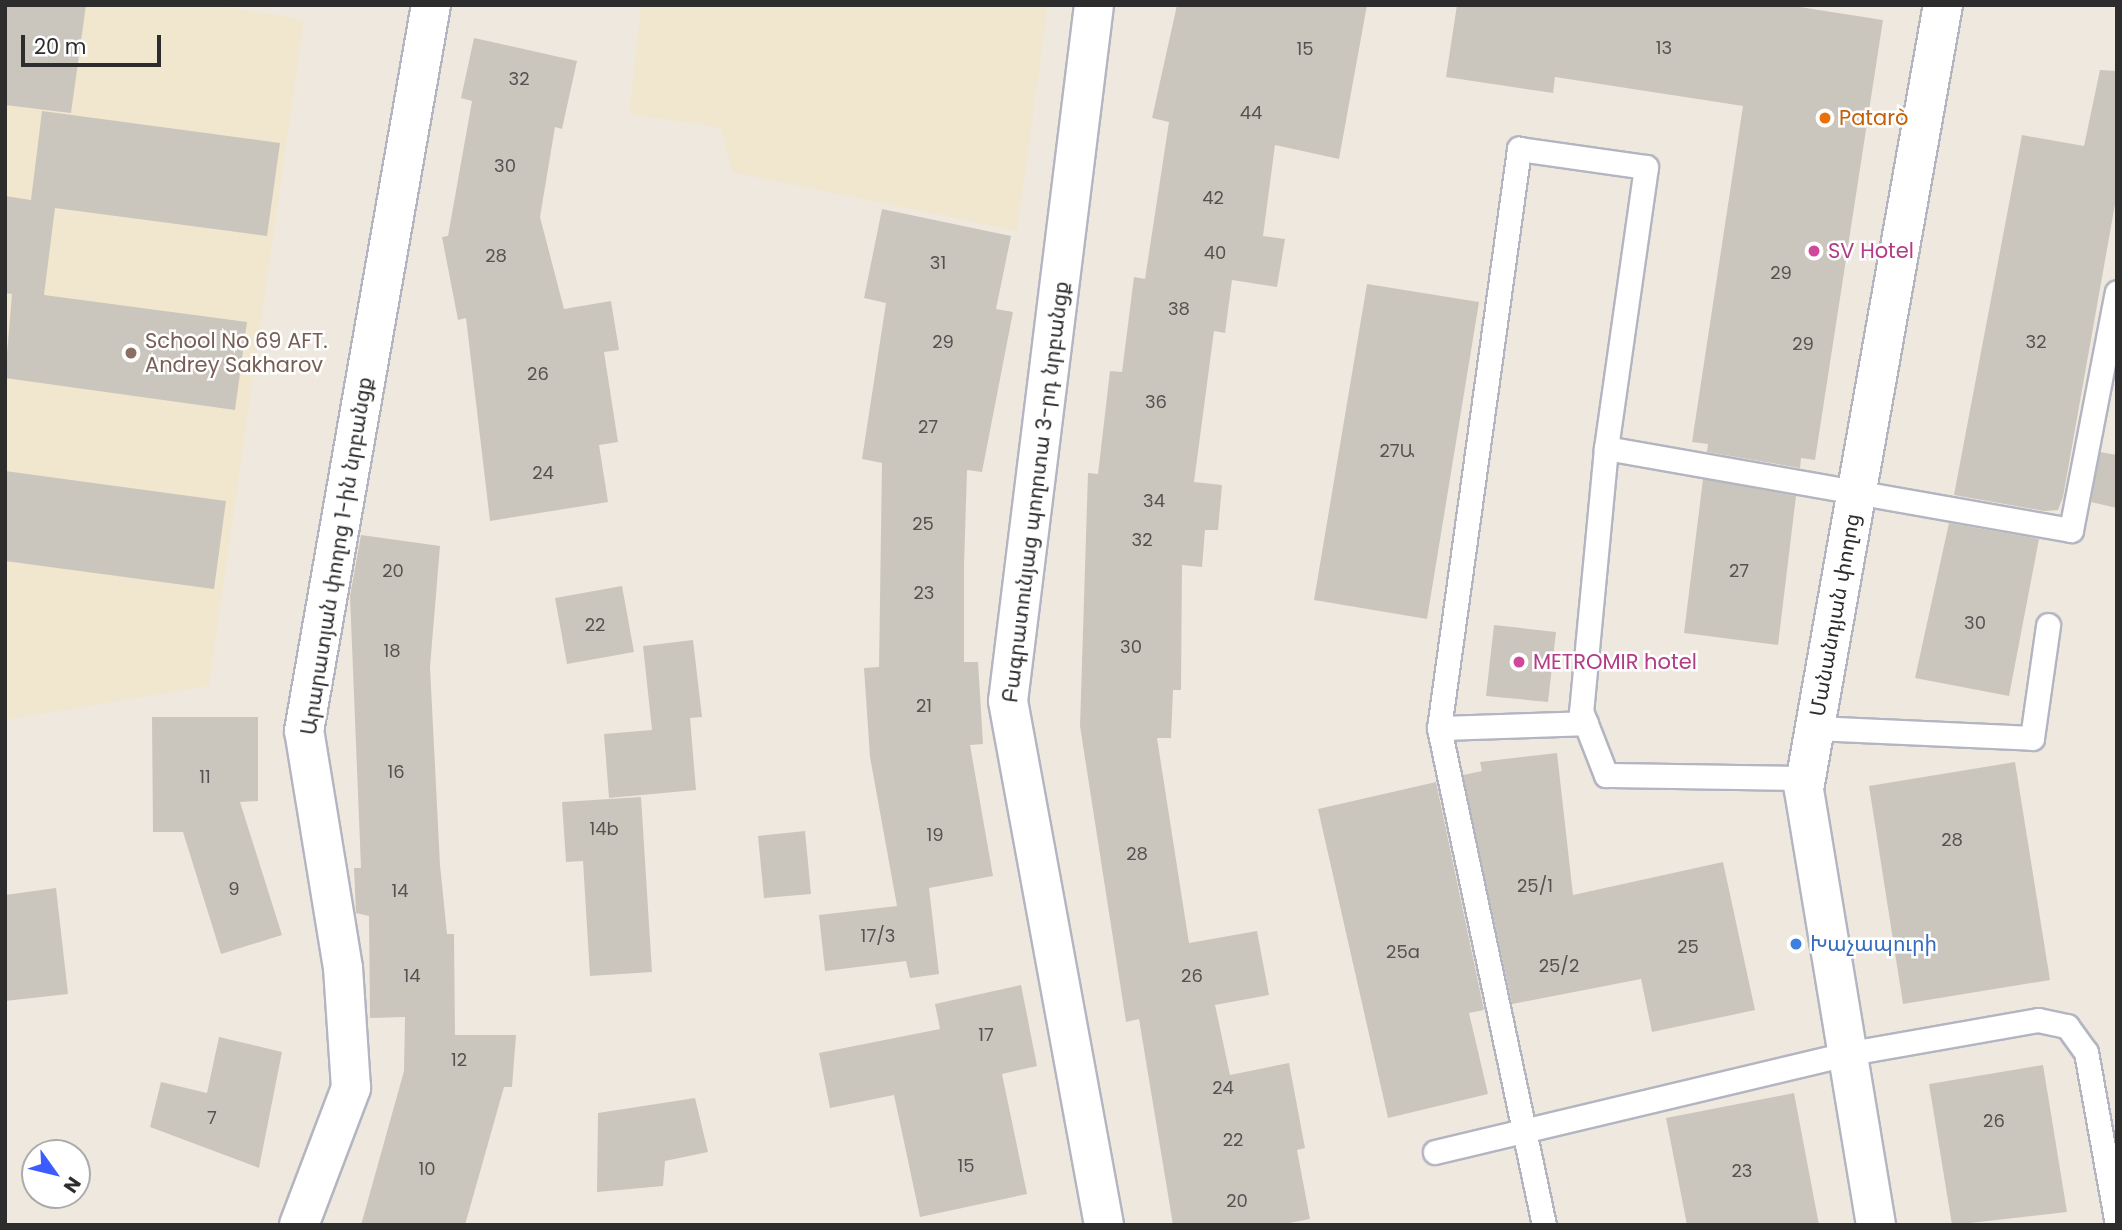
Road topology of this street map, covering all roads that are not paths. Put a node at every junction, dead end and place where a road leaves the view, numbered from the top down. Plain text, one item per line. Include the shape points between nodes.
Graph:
1 (431, 5) edge
2 (1094, 5) edge
3 (1943, 5) edge
4 (2117, 292) edge
5 (1606, 448) junction
6 (1857, 489) junction
7 (2048, 625) dead end
8 (1586, 723) junction
9 (1439, 728) junction
10 (1815, 728) junction
11 (1805, 778) junction
12 (1845, 1054) junction
13 (1525, 1132) junction
14 (1435, 1152) dead end
15 (2117, 1224) edge
16 (299, 1225) edge
17 (1104, 1225) edge
18 (1544, 1225) edge
19 (1876, 1225) edge

1 - 16 street, Արարատյան փողոց 1-ին նրբանցք via 304,731 343,968 351,1088
2 - 17 street, Բագրատունյաց պողոտա 3-րդ նրբանցք via 1008,701
3 - 6 street, Մանանդյան փողոց
4 - 6 lane via 2071,530
5 - 6 lane
5 - 8 lane via 1581,711
5 - 9 lane via 1646,167 1519,149
6 - 10 street, Մանանդյան փողոց
7 - 10 lane via 2032,738
8 - 9 lane
8 - 11 lane via 1606,775
9 - 13 lane
10 - 11 street, Մանանդյան փողոց
11 - 12 street, Մանանդյան փողոց
12 - 13 lane
12 - 15 lane via 2038,1020 2067,1026 2086,1052
12 - 19 street, Մանանդյան փողոց
13 - 14 lane
13 - 18 lane

